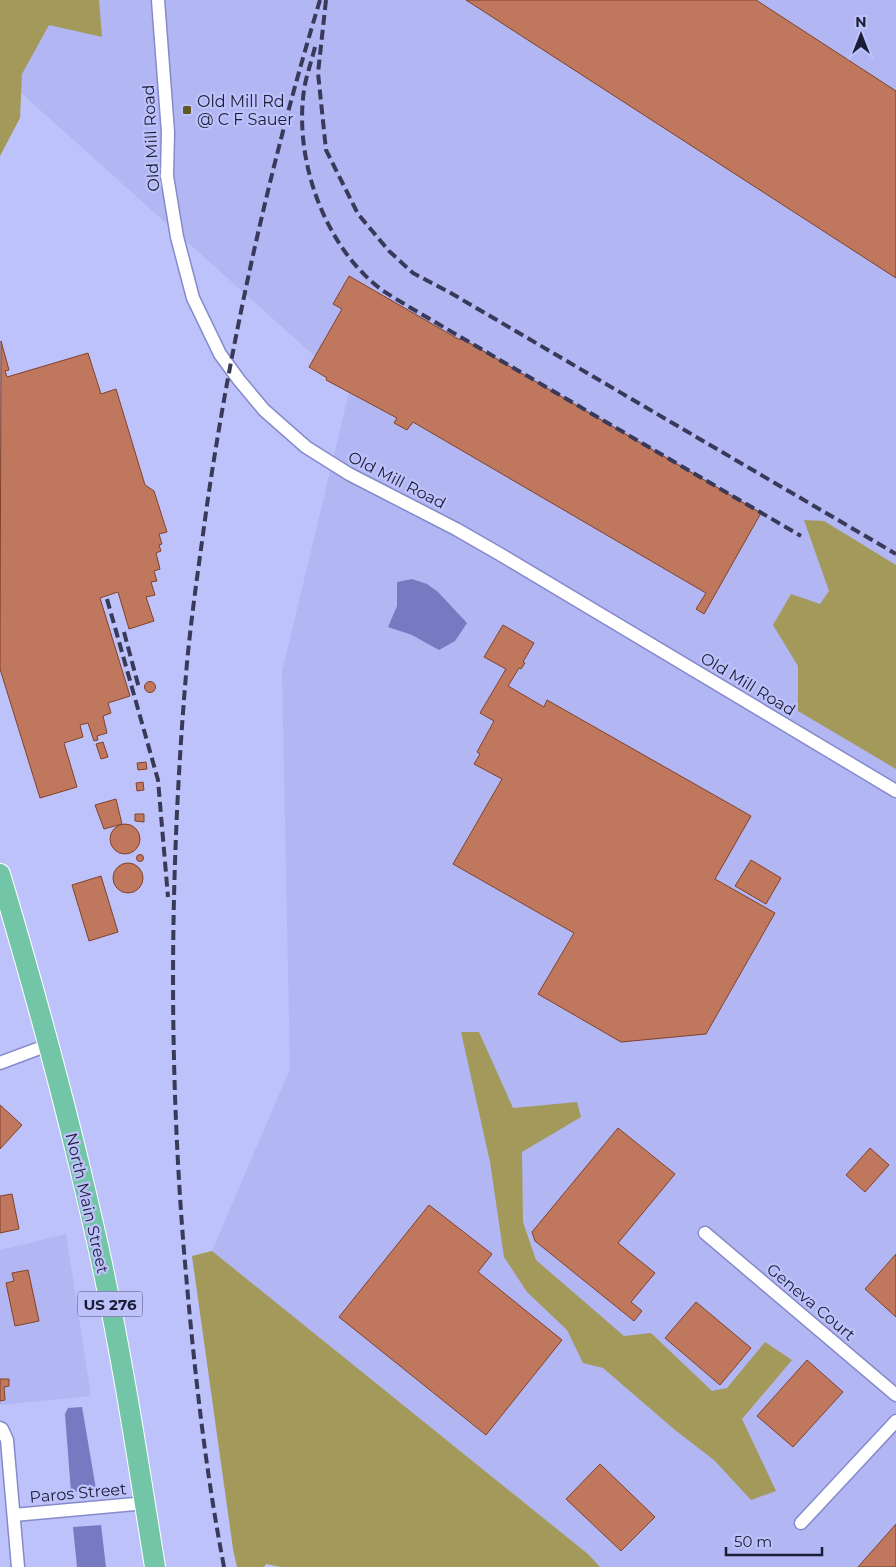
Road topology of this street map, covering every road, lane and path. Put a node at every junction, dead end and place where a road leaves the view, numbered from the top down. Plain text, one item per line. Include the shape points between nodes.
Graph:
1 (158, 0) edge
2 (896, 791) edge
3 (0, 874) edge
4 (48, 1044) junction
5 (0, 1063) edge
6 (705, 1233) dead end
7 (896, 1395) edge
8 (896, 1421) edge
9 (0, 1428) edge
10 (146, 1504) junction
11 (14, 1514) junction
12 (801, 1523) dead end
13 (18, 1567) edge
14 (155, 1567) edge

1 - 2 street, Old Mill Road via 168,132 167,176 183,264 193,298 216,347 264,410 325,461 456,528
3 - 4 main road, North Main Street / US 276
4 - 5 street
4 - 10 main road, North Main Street / US 276 via 99,1251
6 - 7 street, Geneva Court
8 - 12 street
9 - 11 street via 7,1440
10 - 11 street, Paros Street
10 - 14 main road, North Main Street / US 276
11 - 13 street

